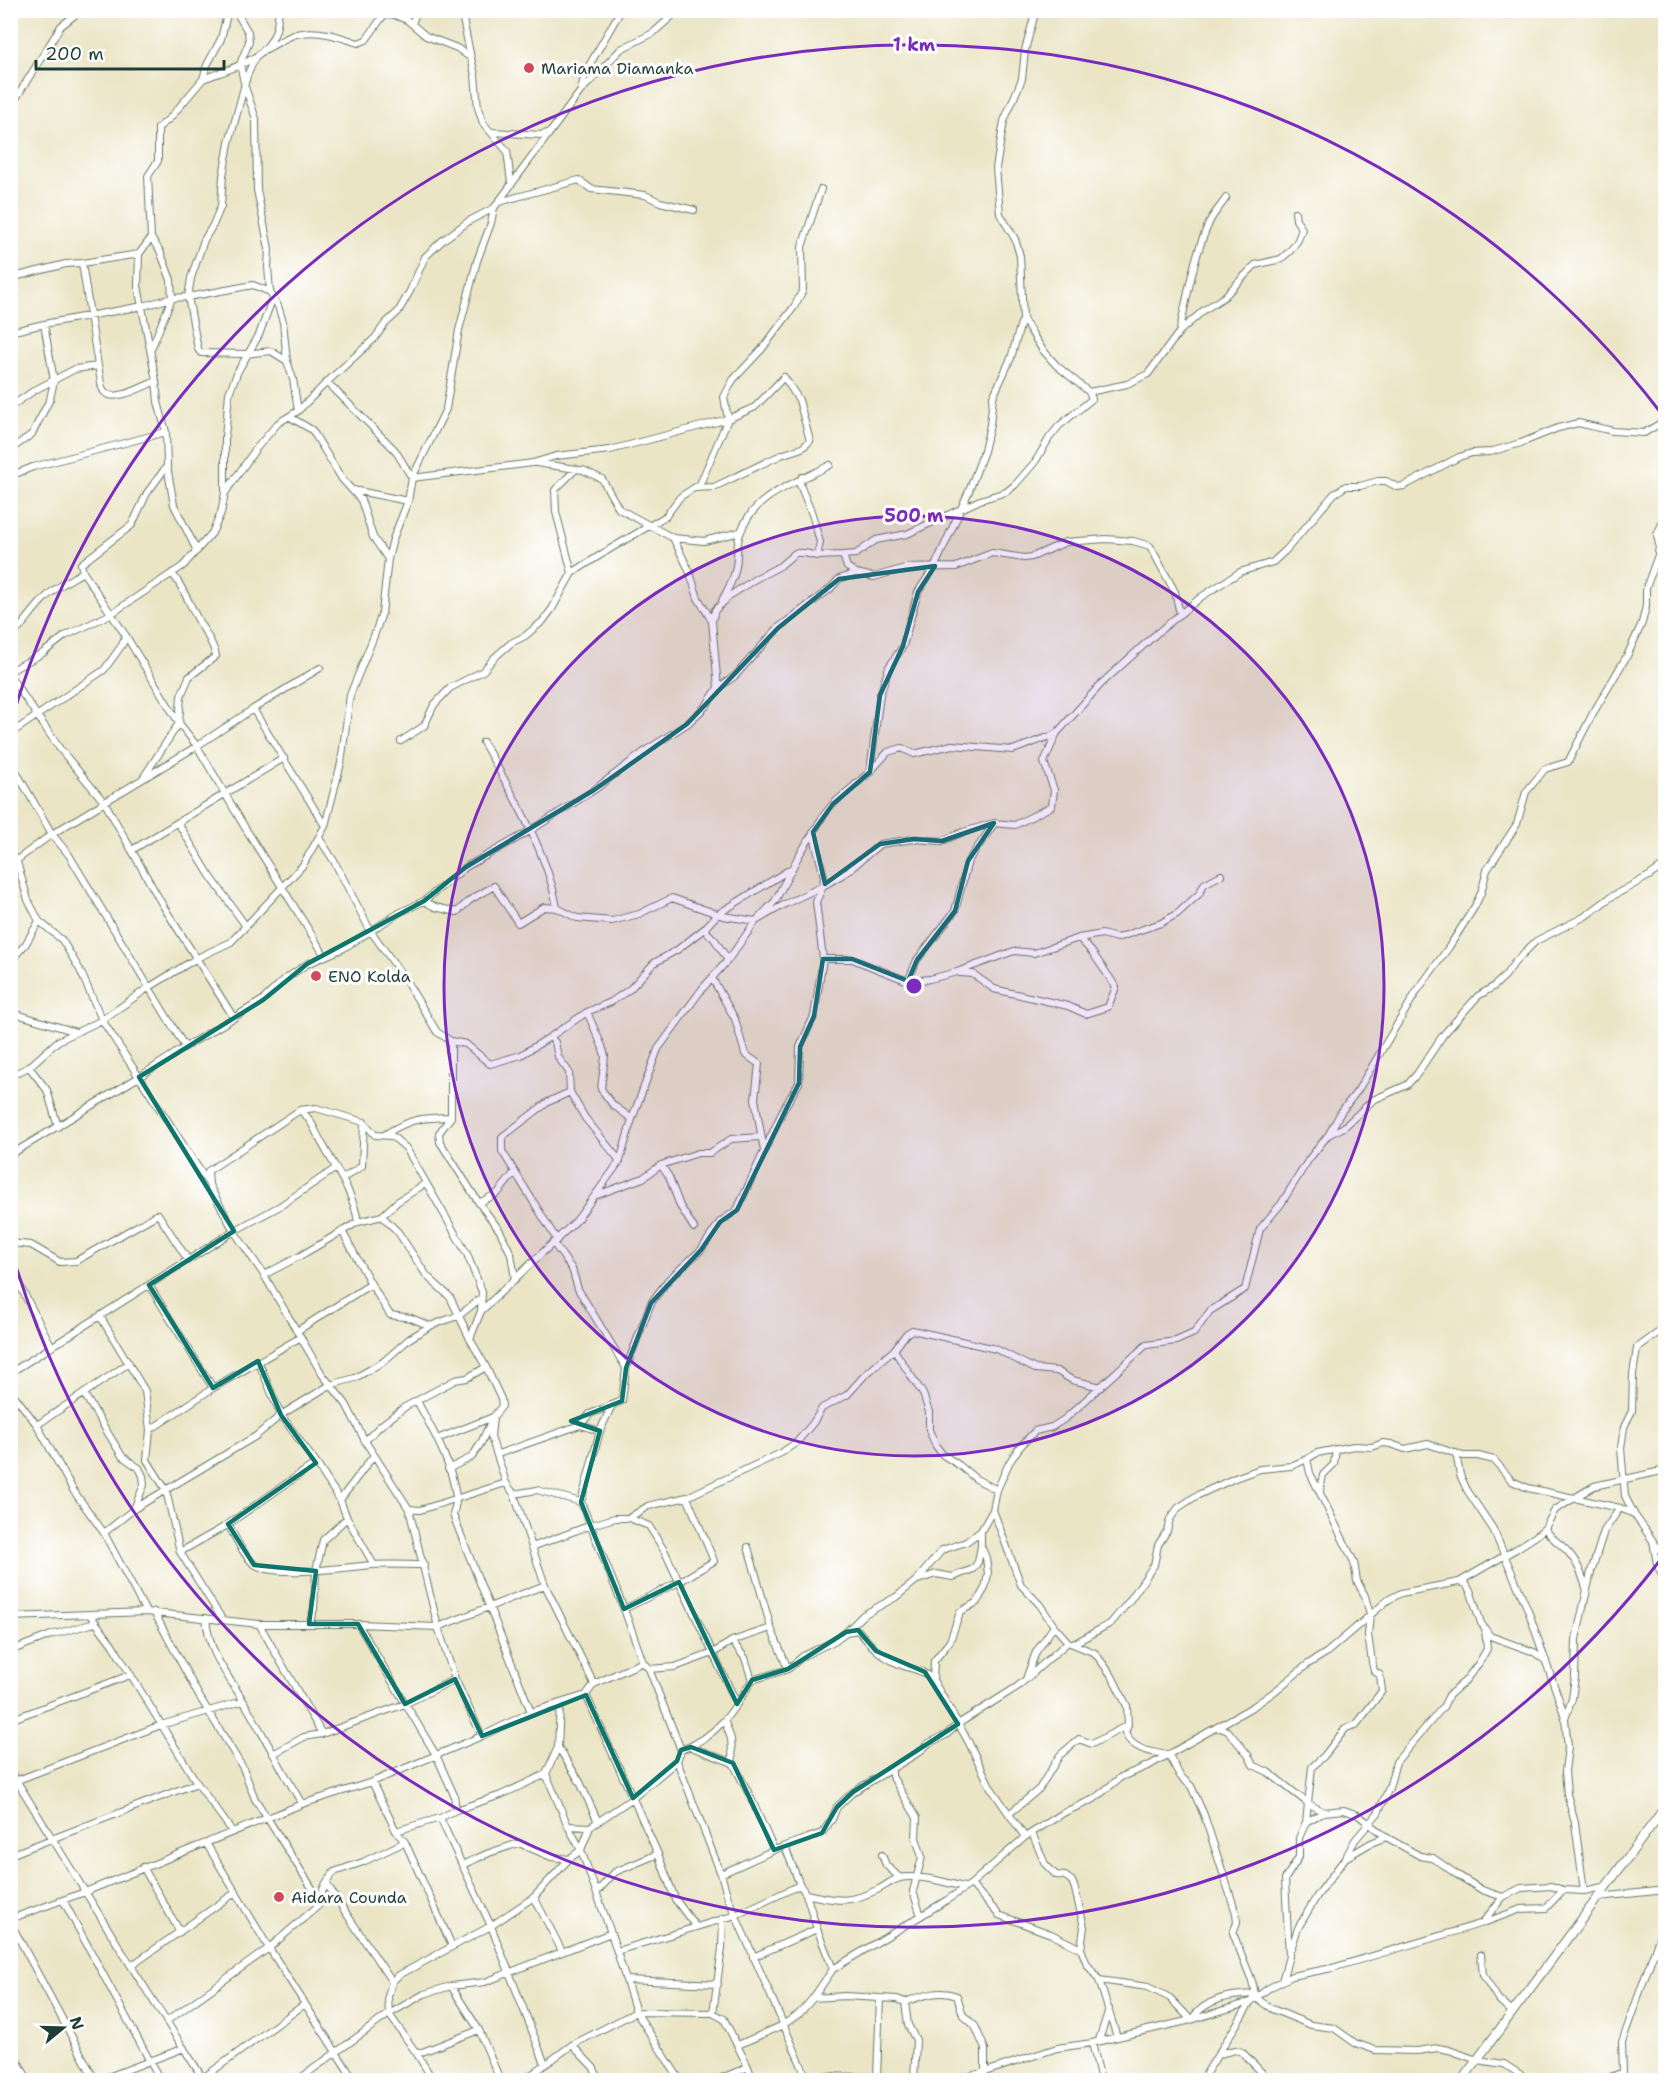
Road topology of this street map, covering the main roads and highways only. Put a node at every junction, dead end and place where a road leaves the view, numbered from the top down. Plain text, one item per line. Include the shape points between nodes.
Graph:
1 (1664, 1809) edge
2 (1462, 2080) edge

1 - 2 main road

